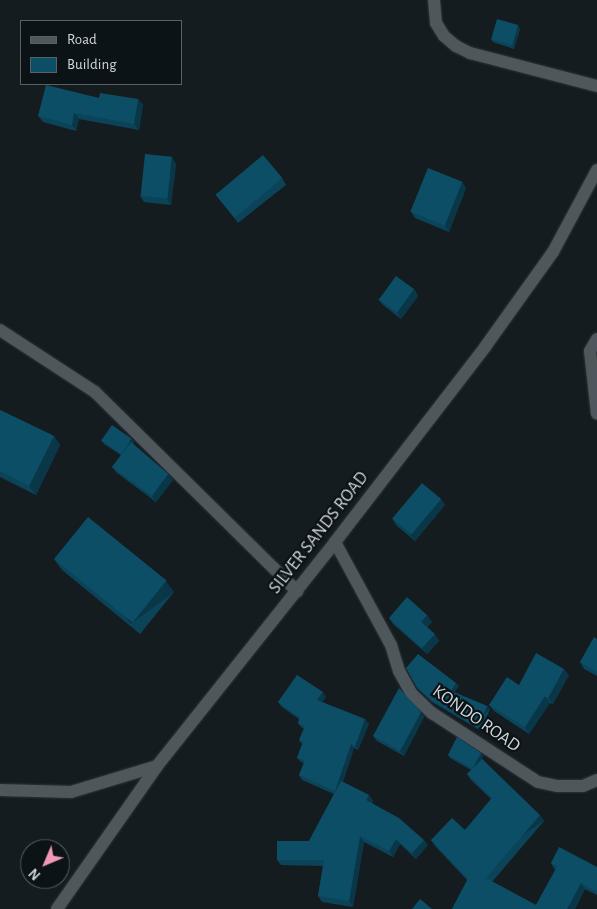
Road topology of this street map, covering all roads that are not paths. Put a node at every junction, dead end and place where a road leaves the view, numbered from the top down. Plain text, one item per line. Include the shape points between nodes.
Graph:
1 (434, 0) edge
2 (597, 86) edge
3 (597, 170) edge
4 (0, 330) edge
5 (597, 339) edge
6 (597, 414) edge
7 (335, 542) junction
8 (296, 590) junction
9 (157, 766) junction
10 (597, 780) edge
11 (0, 790) edge
12 (56, 909) edge

1 - 2 street via 436,23 456,46 470,53
3 - 7 street, SILVER SANDS ROAD via 547,260 485,347
4 - 8 street via 95,392
5 - 6 street via 590,351
7 - 8 street, SILVER SANDS ROAD
7 - 10 street, KONDO ROAD via 391,645 398,671 412,694 432,713 538,782 583,786
8 - 9 street, SILVER SANDS ROAD
9 - 11 street via 71,792
9 - 12 street, SILVER SANDS ROAD

